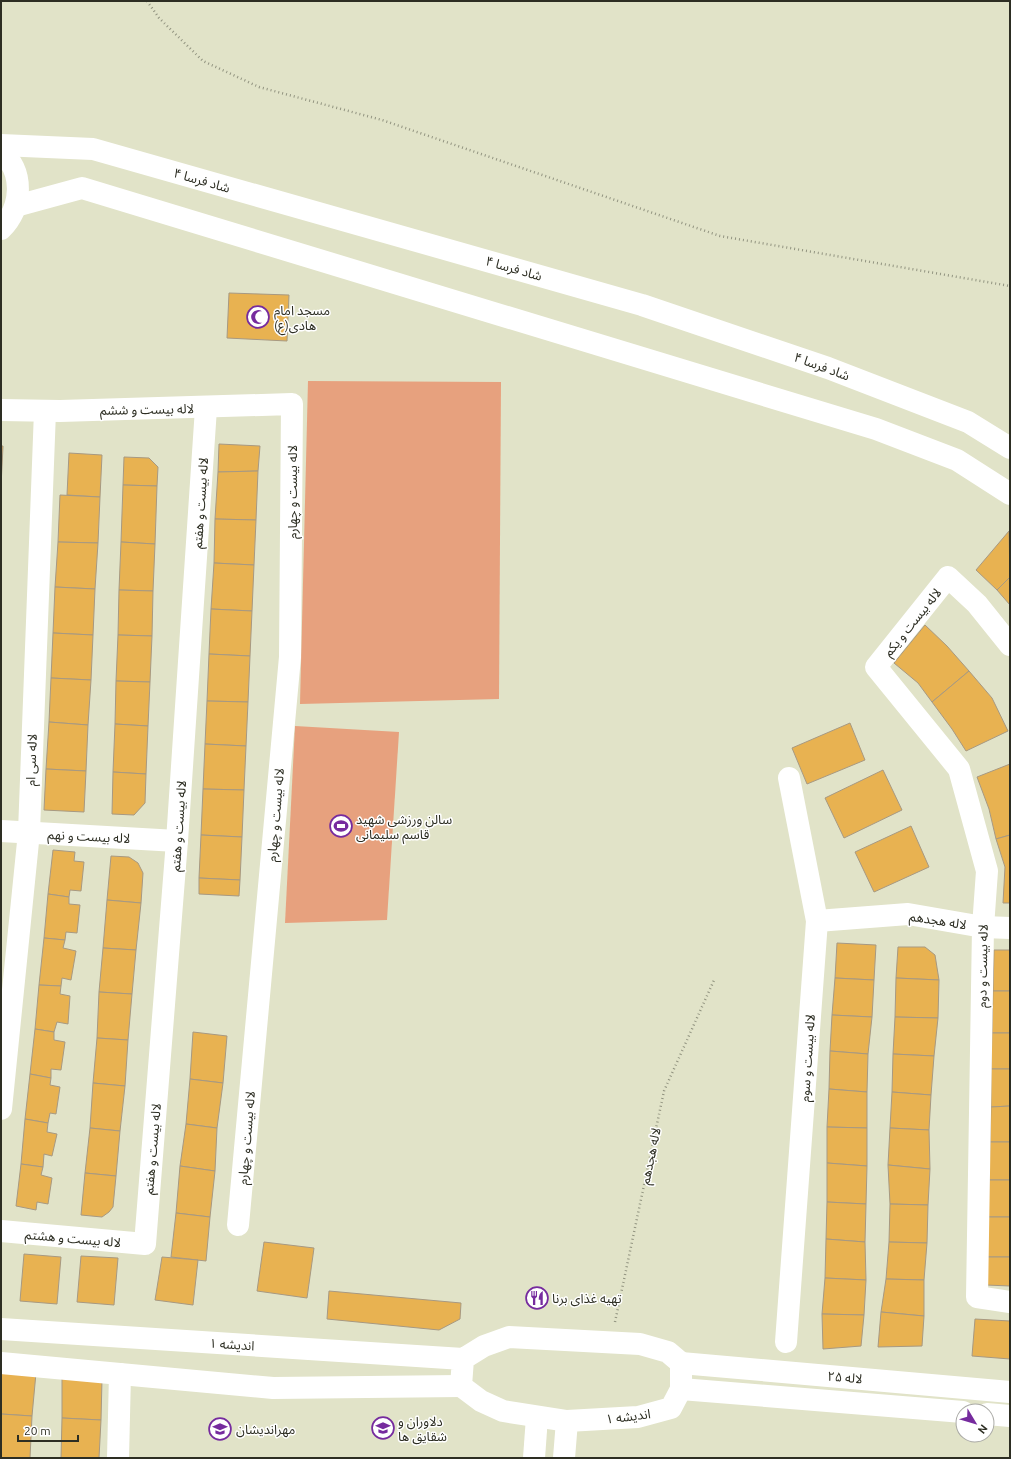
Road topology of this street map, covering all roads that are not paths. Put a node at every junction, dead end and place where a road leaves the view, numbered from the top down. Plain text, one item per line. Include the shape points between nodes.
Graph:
1 (1, 145) edge
2 (1, 152) edge
3 (16, 206) junction
4 (1, 229) edge
5 (292, 404) joint
6 (206, 408) junction
7 (1, 410) edge
8 (45, 411) junction
9 (1010, 448) edge
10 (1010, 494) edge
11 (1010, 645) edge
12 (876, 667) joint
13 (789, 778) dead end
14 (1, 831) edge
15 (29, 832) junction
16 (177, 841) junction
17 (817, 921) junction
18 (983, 927) junction
19 (1010, 928) edge
20 (1, 1109) edge
21 (238, 1225) dead end
22 (1, 1231) edge
23 (145, 1244) joint
24 (1010, 1302) edge
25 (1, 1329) edge
26 (786, 1342) dead end
27 (463, 1359) junction
28 (681, 1363) junction
29 (1, 1364) edge
30 (761, 1369) junction
31 (120, 1374) junction
32 (461, 1386) junction
33 (681, 1389) junction
34 (1010, 1392) edge
35 (759, 1396) junction
36 (955, 1411) edge
37 (995, 1415) edge
38 (1010, 1416) edge
39 (537, 1417) junction
40 (567, 1421) junction
41 (118, 1458) edge
42 (534, 1458) edge
43 (564, 1458) edge

1 - 9 street, شاد فرسا ۴ via 93,149 642,305 828,368 968,422
2 - 3 street via 16,171
3 - 4 street
3 - 10 street via 82,188 876,429 957,460
5 - 6 street, لاله بیست و ششم
5 - 21 street, لاله بیست و چهارم via 290,657
6 - 8 street, لاله بیست و ششم
6 - 16 street, لاله بیست و هفتم
7 - 8 street, لاله بیست و ششم
8 - 15 street, لاله سی ام
11 - 12 street, لاله بیست و یکم via 977,604 948,577
12 - 18 street, لاله بیست و دوم via 959,769 987,871
13 - 17 street, لاله بیست و سوم
14 - 15 street, لاله بیست و نهم
15 - 16 street, لاله بیست و نهم
15 - 20 street, لاله سی ام
16 - 23 street, لاله بیست و هفتم
17 - 18 street, لاله هجدهم via 908,914
17 - 26 street, لاله بیست و سوم
18 - 19 street, لاله هجدهم
18 - 24 street, لاله بیست و دوم via 977,1297
22 - 23 street, لاله بیست و هشتم
25 - 27 street, اندیشه ۱
27 - 28 street via 484,1346 509,1337 647,1346 668,1352
27 - 32 street
28 - 30 street, لاله ۲۵
28 - 33 street, اندیشه ۱
29 - 31 street
30 - 34 street, لاله ۲۵
30 - 35 street via 752,1381
31 - 32 street via 274,1388
31 - 41 street
32 - 39 street, اندیشه ۱ via 481,1401 503,1411
33 - 35 street, لاله ۲۵
33 - 40 street, اندیشه ۱ via 671,1408 638,1417
35 - 36 street, لاله ۲۵
37 - 38 street
39 - 40 street, اندیشه ۱
39 - 42 street
40 - 43 street

